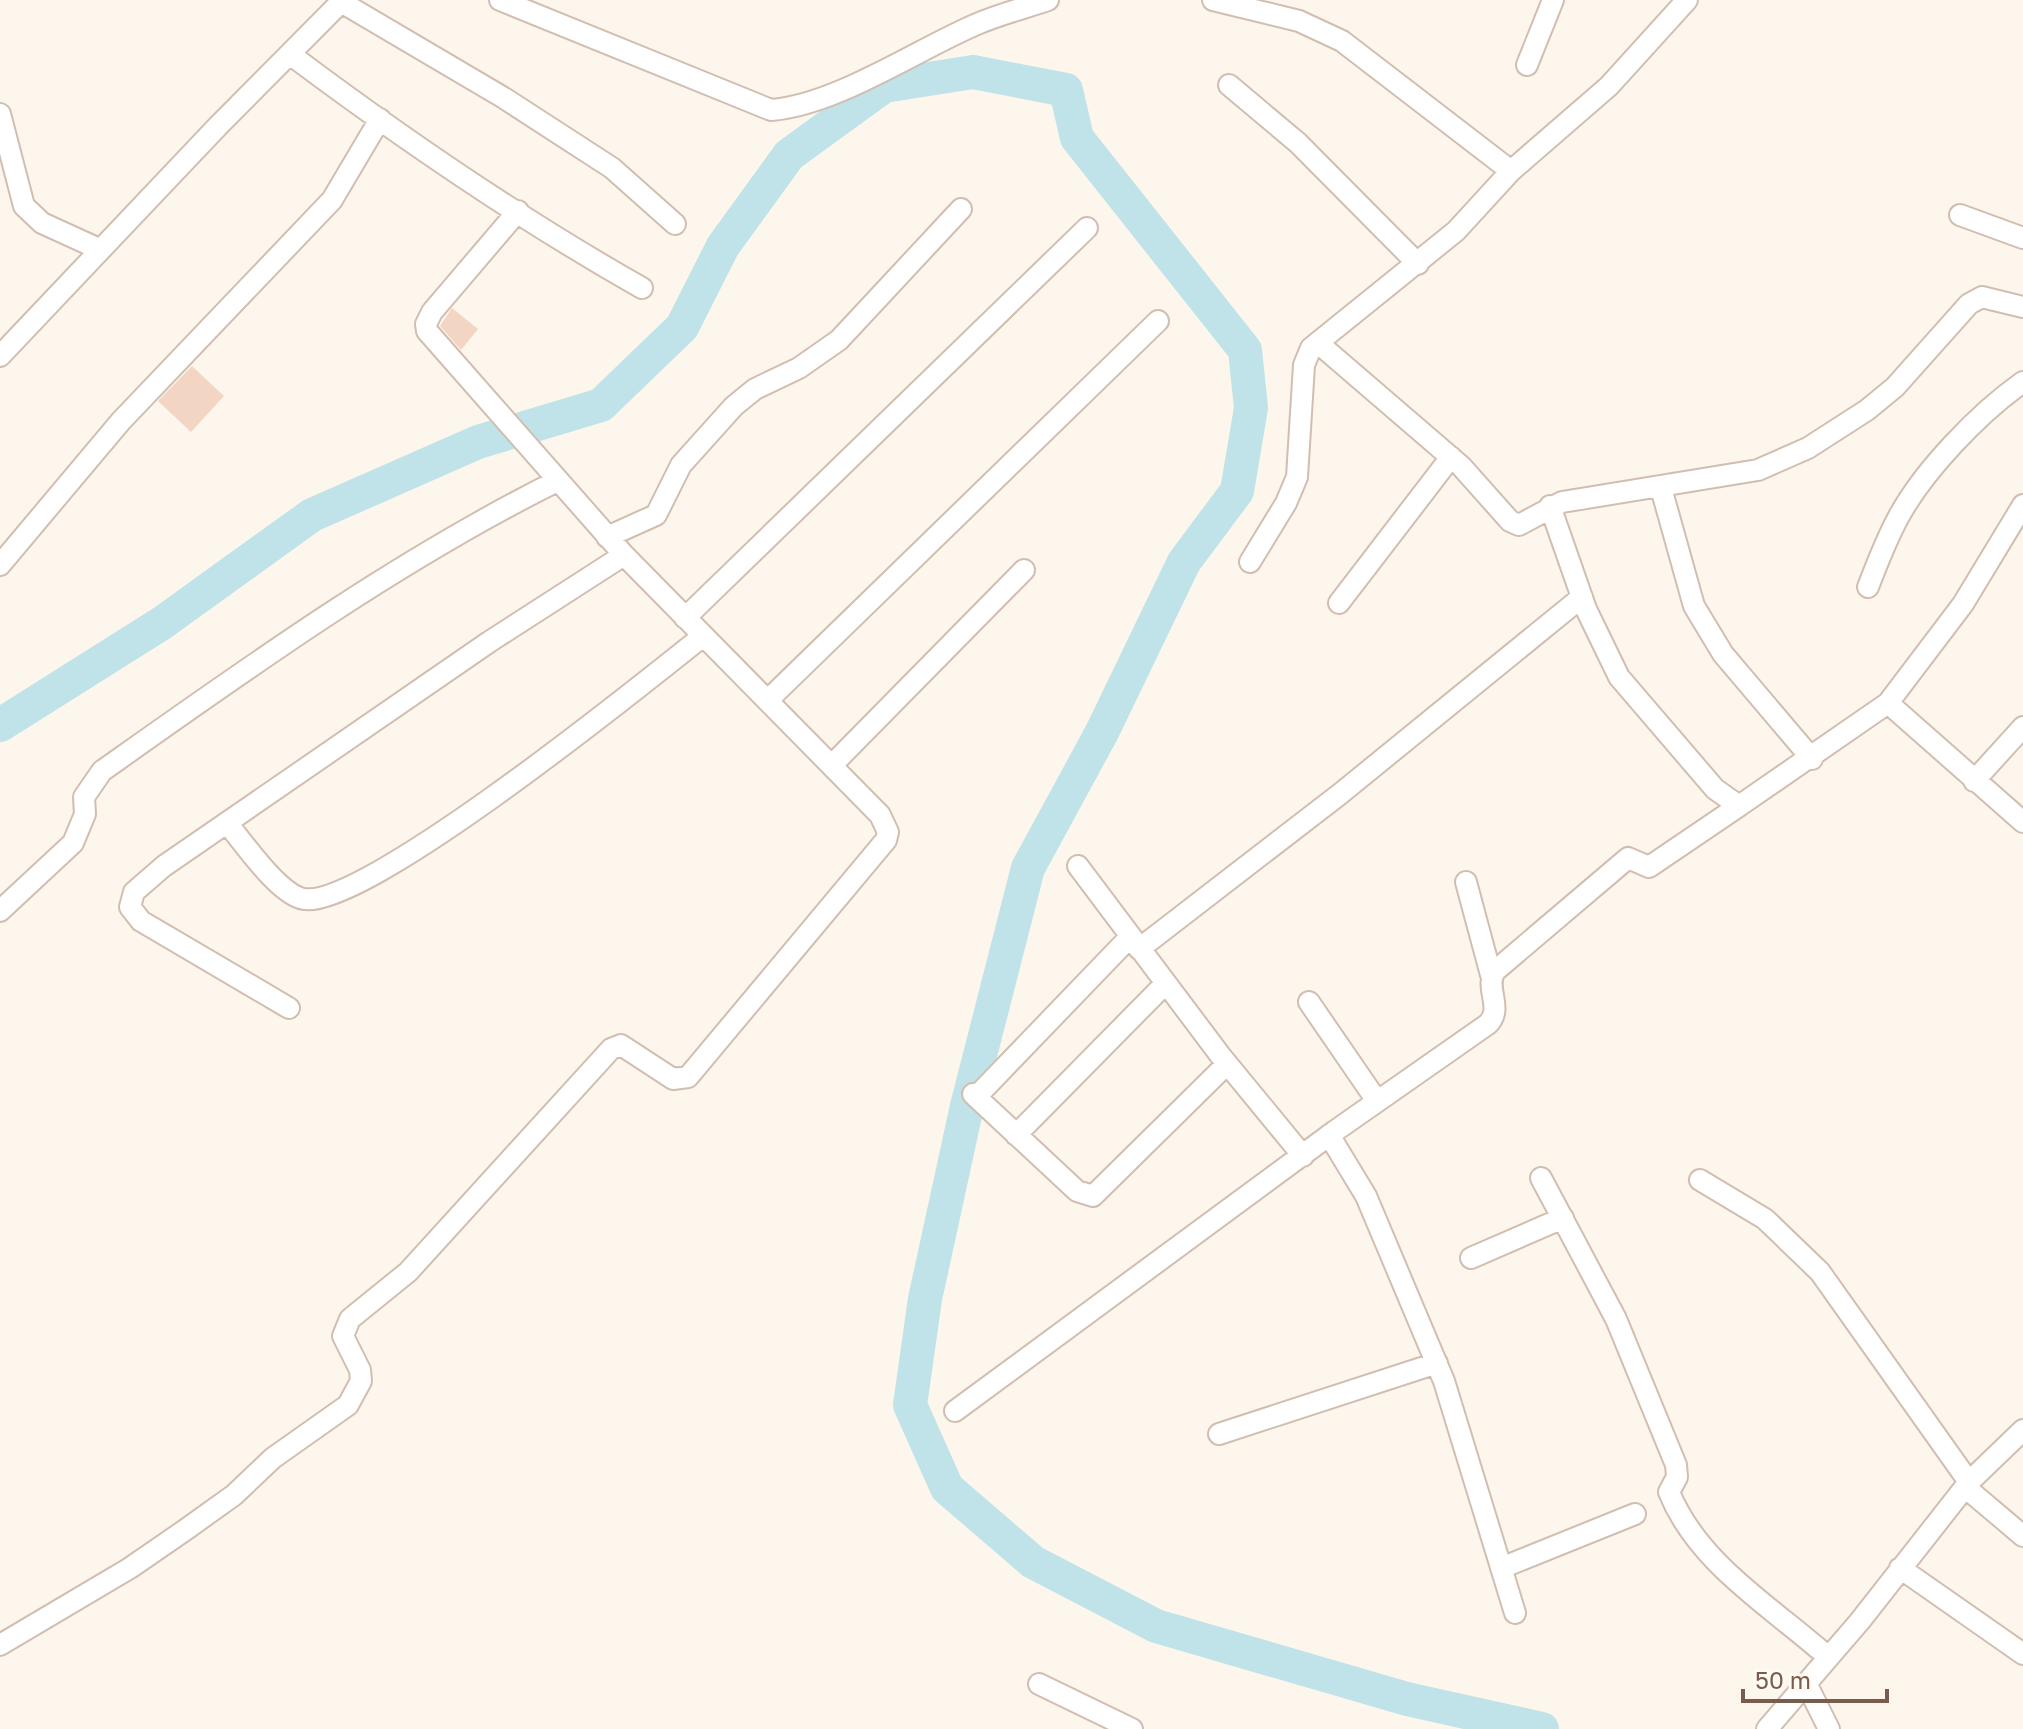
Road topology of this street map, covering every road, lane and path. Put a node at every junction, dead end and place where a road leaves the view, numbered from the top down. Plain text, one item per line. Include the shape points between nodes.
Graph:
1 (500, 0) edge
2 (1048, 0) edge
3 (1213, 0) edge
4 (1553, 0) edge
5 (1687, 0) edge
6 (342, 1) edge
7 (291, 55) junction
8 (1527, 65) dead end
9 (1229, 85) dead end
10 (0, 114) edge
11 (380, 119) junction
12 (1511, 171) junction
13 (961, 209) dead end
14 (518, 211) junction
15 (1960, 215) dead end
16 (675, 224) dead end
17 (1087, 228) dead end
18 (2023, 238) edge
19 (99, 249) junction
20 (1418, 264) junction
21 (642, 288) dead end
22 (2023, 307) edge
23 (1158, 321) dead end
24 (1318, 343) junction
25 (0, 356) edge
26 (2023, 382) edge
27 (1451, 457) junction
28 (553, 477) junction
29 (1661, 488) junction
30 (2023, 505) edge
31 (1550, 506) junction
32 (607, 537) junction
33 (624, 555) junction
34 (1250, 562) dead end
35 (0, 565) edge
36 (1024, 570) dead end
37 (1868, 587) dead end
38 (1582, 597) junction
39 (1339, 603) dead end
40 (685, 618) junction
41 (703, 636) junction
42 (768, 700) junction
43 (1888, 703) junction
44 (2023, 727) edge
45 (1812, 759) junction
46 (832, 765) junction
47 (1974, 781) junction
48 (1739, 806) junction
49 (2023, 822) edge
50 (227, 823) junction
51 (1078, 866) dead end
52 (1466, 882) dead end
53 (1, 908) edge
54 (1134, 943) junction
55 (1491, 975) junction
56 (1165, 984) junction
57 (1309, 1002) dead end
58 (289, 1008) dead end
59 (1227, 1064) junction
60 (1377, 1101) junction
61 (1016, 1135) junction
62 (1329, 1135) junction
63 (1303, 1156) junction
64 (1541, 1178) dead end
65 (1700, 1180) dead end
66 (1563, 1218) junction
67 (1471, 1258) dead end
68 (1437, 1363) junction
69 (955, 1411) dead end
70 (2023, 1430) edge
71 (1219, 1434) dead end
72 (1967, 1485) junction
73 (1635, 1514) dead end
74 (2023, 1536) edge
75 (1501, 1568) junction
76 (1900, 1568) junction
77 (1515, 1613) dead end
78 (0, 1645) edge
79 (2023, 1654) edge
80 (1828, 1657) junction
81 (1806, 1683) junction
82 (1039, 1684) dead end
83 (1770, 1724) edge
84 (1132, 1729) edge
85 (1829, 1729) edge

1 - 2 street via 771,110 826,96 979,23
3 - 12 street via 1299,21 1342,41
4 - 8 street
5 - 12 street via 1609,86
6 - 7 street
6 - 16 street via 612,168
7 - 11 street
7 - 19 street
9 - 20 street via 1298,143
10 - 19 street via 24,206 42,223
11 - 14 street
11 - 35 street via 332,200 121,421
12 - 20 street
13 - 32 street via 839,340 734,406 681,465 656,515
14 - 21 street
14 - 28 street via 426,324 432,339
15 - 18 street
17 - 40 street
19 - 25 street
20 - 24 street
22 - 29 street via 1982,297 1969,304 1895,387 1808,448 1758,470
23 - 42 street
24 - 27 street
24 - 34 street via 1304,365 1297,477
26 - 37 street via 1920,485 1899,516
27 - 31 street via 1514,525
27 - 39 street
28 - 32 street
28 - 53 street via 393,570 102,771 84,797 85,814 73,843
29 - 31 street
29 - 45 street via 1694,606 1723,654
30 - 43 street via 1963,604
31 - 38 street
32 - 33 street
33 - 40 street
33 - 50 street
36 - 46 street
38 - 48 street via 1619,677 1715,789
38 - 54 street via 1340,794
40 - 41 street
41 - 42 street
41 - 50 street via 545,761 332,896 308,900 285,889
42 - 46 street
43 - 45 street
43 - 47 street
44 - 47 street
45 - 48 street
46 - 78 street via 880,815 886,840 695,1071 673,1079 626,1047 611,1049 440,1239 345,1325 343,1336 361,1381 348,1405 130,1568
47 - 49 street
48 - 55 street via 1649,867 1628,858
50 - 58 street via 142,884 130,907 141,921
51 - 54 street
52 - 55 street
54 - 56 street
54 - 61 street via 975,1096
55 - 60 street via 1493,1020
56 - 59 street
56 - 61 street
57 - 60 street
59 - 61 street via 1093,1196 1077,1191
59 - 63 street
60 - 62 street
62 - 63 street
62 - 68 street via 1366,1196
63 - 69 street
64 - 66 street
65 - 72 street via 1765,1219 1820,1272
66 - 67 street
66 - 80 street via 1616,1319 1676,1465 1669,1492 1686,1530
68 - 71 street
68 - 75 street
70 - 72 street
72 - 74 street
72 - 76 street
73 - 75 street
75 - 77 street
76 - 79 street
76 - 80 street
80 - 81 street
81 - 83 street
81 - 85 street
82 - 84 street

